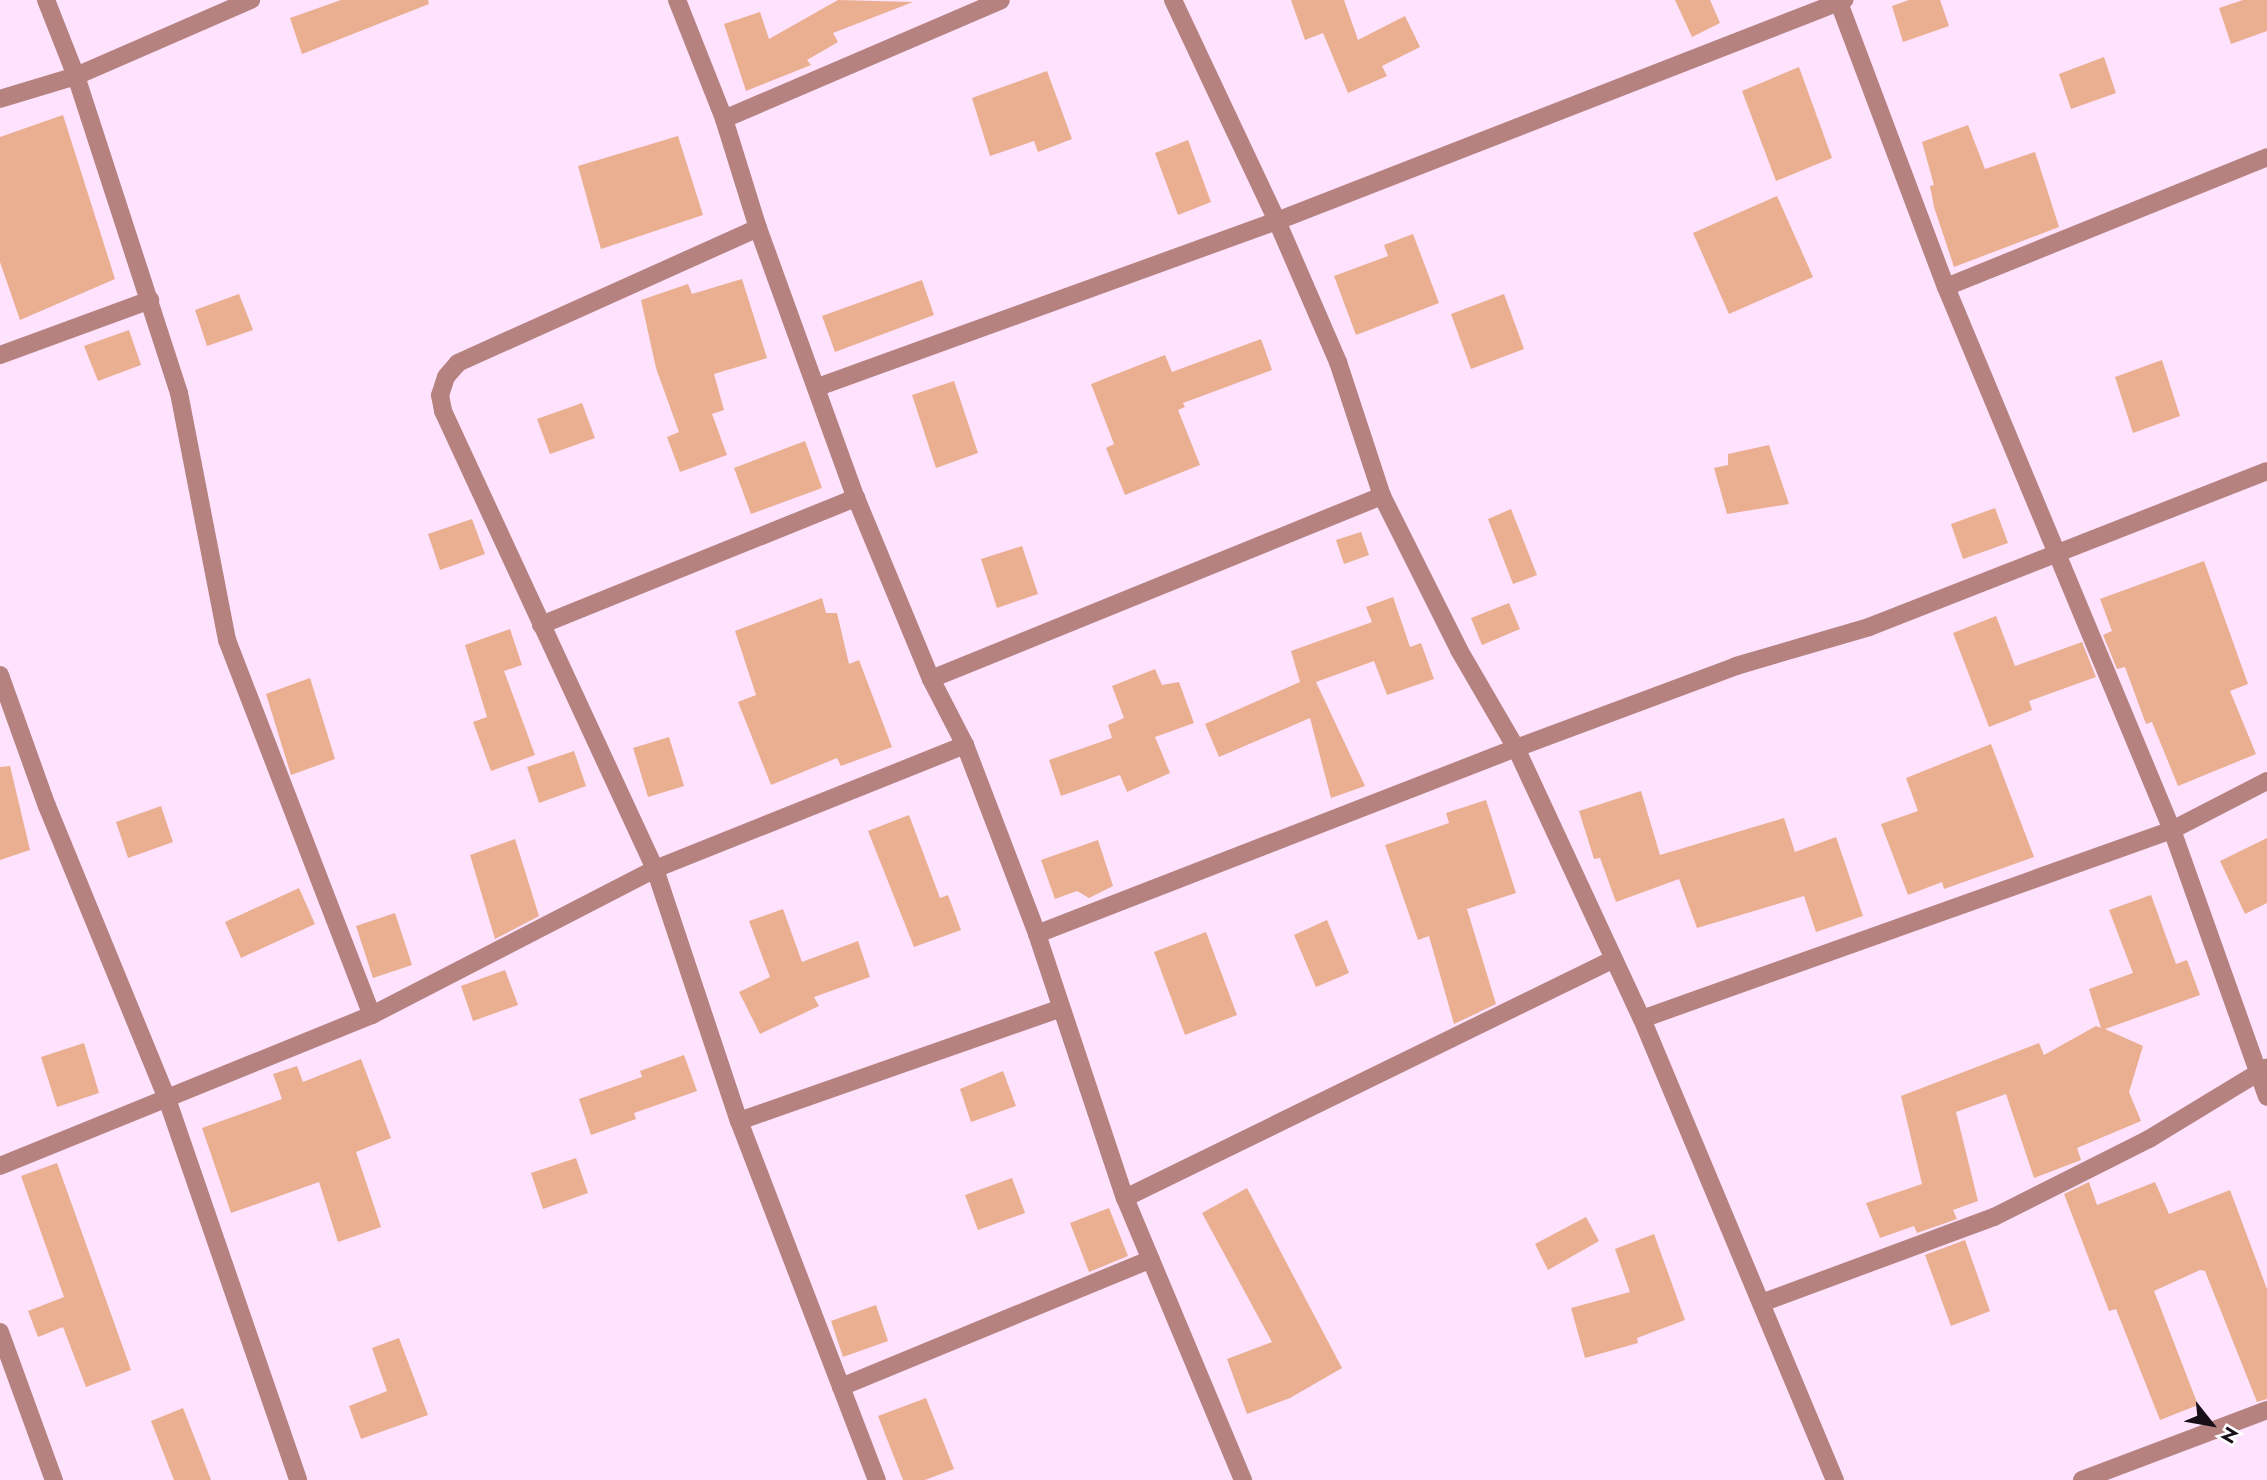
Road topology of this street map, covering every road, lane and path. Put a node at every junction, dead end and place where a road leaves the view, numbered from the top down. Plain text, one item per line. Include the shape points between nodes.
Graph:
1 (46, 0) edge
2 (251, 0) edge
3 (677, 0) edge
4 (1001, 0) edge
5 (1173, 0) edge
6 (1840, 1) edge
7 (76, 76) junction
8 (0, 99) edge
9 (724, 119) junction
10 (2267, 157) edge
11 (1278, 221) junction
12 (758, 228) junction
13 (1946, 286) junction
14 (150, 300) junction
15 (0, 355) edge
16 (818, 387) junction
17 (2267, 471) edge
18 (1382, 496) junction
19 (856, 498) junction
20 (2059, 553) junction
21 (541, 625) junction
22 (0, 675) edge
23 (930, 679) junction
24 (965, 745) junction
25 (1516, 748) junction
26 (2267, 781) edge
27 (2172, 830) junction
28 (655, 869) junction
29 (1037, 934) junction
30 (1614, 959) junction
31 (1062, 1008) junction
32 (372, 1015) junction
33 (1642, 1019) junction
34 (2262, 1070) edge
35 (166, 1096) junction
36 (2267, 1097) edge
37 (739, 1121) junction
38 (0, 1166) edge
39 (1125, 1198) junction
40 (1151, 1259) junction
41 (1764, 1302) junction
42 (0, 1332) edge
43 (841, 1387) junction
44 (2267, 1410) edge
45 (54, 1480) edge
46 (298, 1480) edge
47 (877, 1480) edge
48 (1243, 1480) edge
49 (1835, 1480) edge
50 (2081, 1480) edge

1 - 7 street
2 - 7 street
3 - 9 street
4 - 9 street
5 - 11 street
6 - 11 street
6 - 13 street
7 - 8 street
7 - 14 street
9 - 12 street
10 - 13 street
11 - 16 street
11 - 18 street via 1338,362
12 - 16 street
12 - 21 street via 458,363 446,377 440,395 443,411
13 - 20 street
14 - 15 street
14 - 32 street via 179,393 227,640
16 - 19 street
17 - 20 street
18 - 23 street
18 - 25 street via 1459,650
19 - 21 street
19 - 23 street
20 - 25 street via 1868,626 1736,666
20 - 27 street
21 - 28 street
22 - 35 street via 47,806
23 - 24 street
24 - 28 street
24 - 29 street
25 - 29 street via 1310,832
25 - 30 street
26 - 27 street
27 - 33 street
27 - 34 street
28 - 32 street
28 - 37 street
29 - 31 street
30 - 33 street
30 - 39 street
31 - 37 street
31 - 39 street
32 - 35 street
33 - 41 street
34 - 36 street
34 - 41 street via 2149,1139 1994,1217
35 - 38 street
35 - 46 street
37 - 43 street
39 - 40 street
40 - 43 street
40 - 48 street
41 - 49 street
42 - 45 street
43 - 47 street
44 - 50 street

